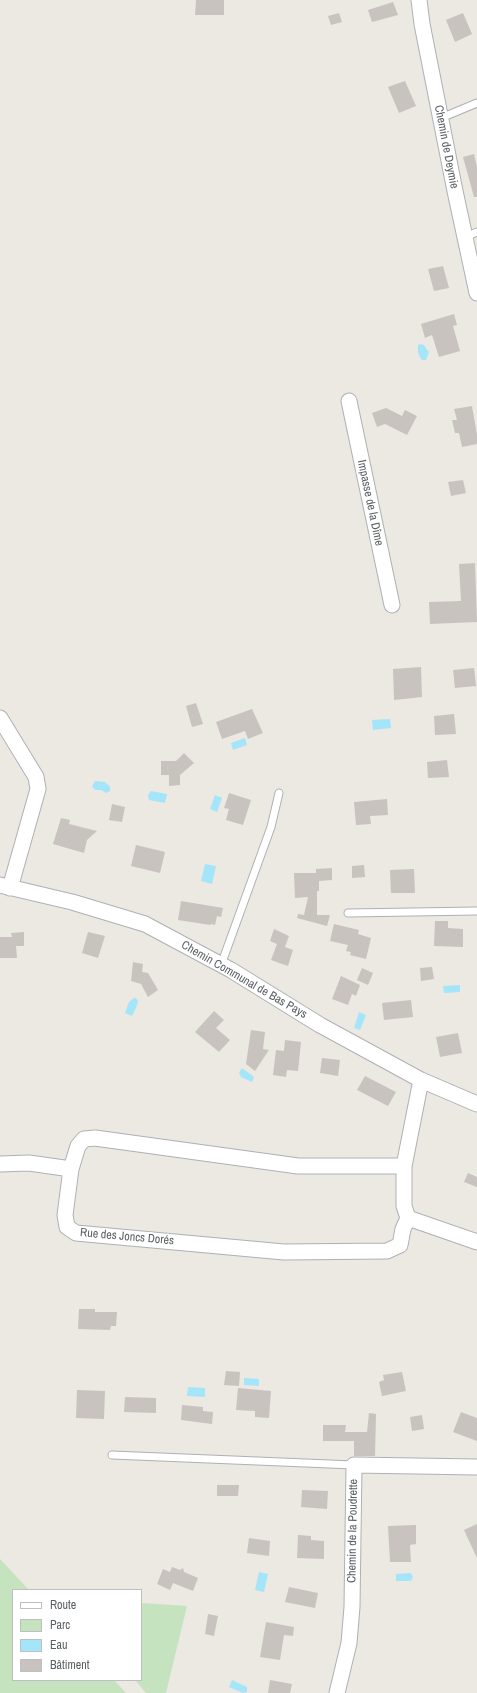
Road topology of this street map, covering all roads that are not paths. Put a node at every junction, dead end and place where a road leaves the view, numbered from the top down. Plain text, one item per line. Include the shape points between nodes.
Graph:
1 (419, 0) edge
2 (477, 103) edge
3 (441, 118) junction
4 (471, 235) edge
5 (477, 293) edge
6 (349, 401) dead end
7 (392, 605) dead end
8 (0, 718) edge
9 (279, 793) dead end
10 (5, 887) edge
11 (477, 911) edge
12 (348, 913) dead end
13 (221, 965) junction
14 (421, 1080) junction
15 (477, 1104) edge
16 (0, 1164) edge
17 (404, 1166) junction
18 (71, 1169) junction
19 (408, 1218) junction
20 (477, 1242) edge
21 (112, 1455) dead end
22 (354, 1465) junction
23 (477, 1467) edge
24 (337, 1693) edge

1 - 3 street, Chemin de Deymie
2 - 3 lane
3 - 4 street, Chemin de Deymie via 455,191
4 - 5 street, Chemin de Deymie
6 - 7 street, Impasse de la Dîme
8 - 10 street via 36,777 38,789
9 - 13 lane via 270,827
10 - 13 street, Chemin Communal de Bas Pays via 72,902 145,924
11 - 12 lane
13 - 14 street, Chemin Communal de Bas Pays via 320,1025
14 - 15 street, Chemin Communal de Bas Pays
14 - 17 street, Rue des Joncs Dorés
16 - 18 street via 29,1163
17 - 18 street, Rue des Joncs Dorés via 298,1166 95,1138 84,1139 78,1146
17 - 19 street, Rue des Joncs Dorés via 404,1206
18 - 19 street, Rue des Joncs Dorés via 65,1215 68,1227 76,1233 284,1252 387,1251 400,1245
19 - 20 street
21 - 22 lane
22 - 23 street, Chemin de la Poudrette
22 - 24 street, Chemin de la Poudrette via 352,1607 349,1643

